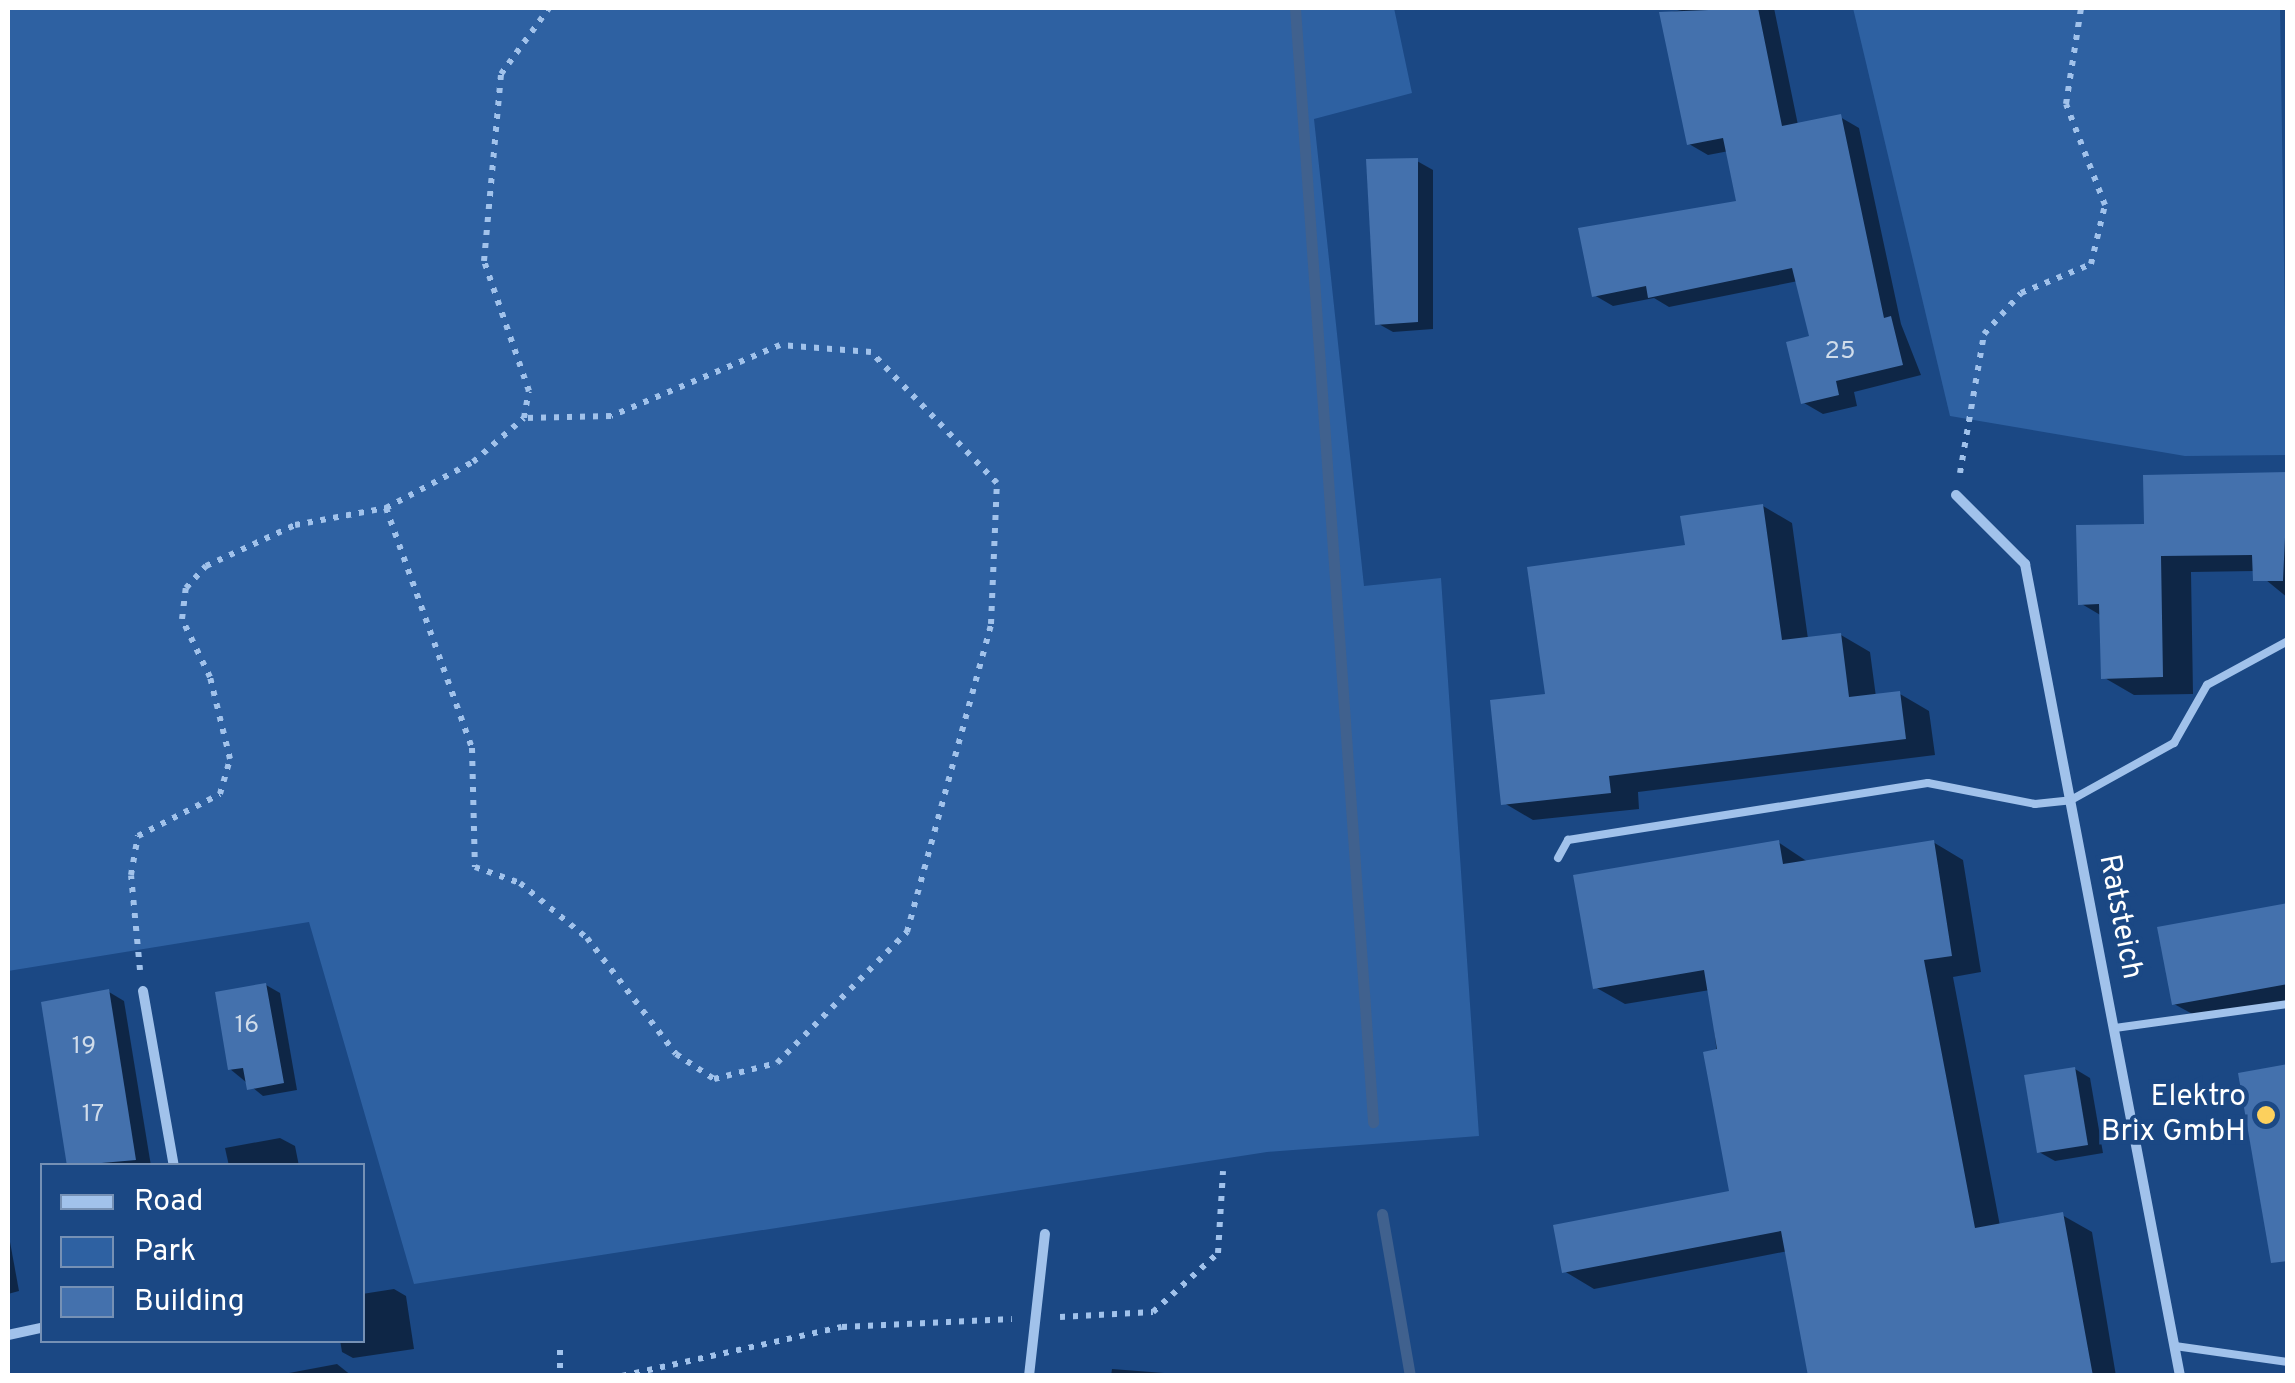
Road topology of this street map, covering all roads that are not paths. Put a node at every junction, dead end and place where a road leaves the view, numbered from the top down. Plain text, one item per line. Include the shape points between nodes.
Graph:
1 (1956, 495) road end
2 (2288, 641) edge
3 (2071, 800) junction
4 (1558, 858) dead end
5 (143, 991) road end
6 (2288, 1004) edge
7 (2114, 1028) junction
8 (173, 1163) edge
9 (1045, 1234) dead end
10 (40, 1328) edge
11 (8, 1335) edge
12 (2175, 1346) junction
13 (2288, 1362) edge
14 (1029, 1376) edge
15 (2180, 1376) edge

1 - 3 street, Ratsteich via 2026,564
2 - 3 lane via 2208,685 2174,743
3 - 4 lane via 2035,804 1928,784 1568,840
3 - 7 street, Ratsteich
5 - 8 street
6 - 7 lane
7 - 12 street, Ratsteich
9 - 14 street
10 - 11 street
12 - 13 lane
12 - 15 street, Ratsteich

